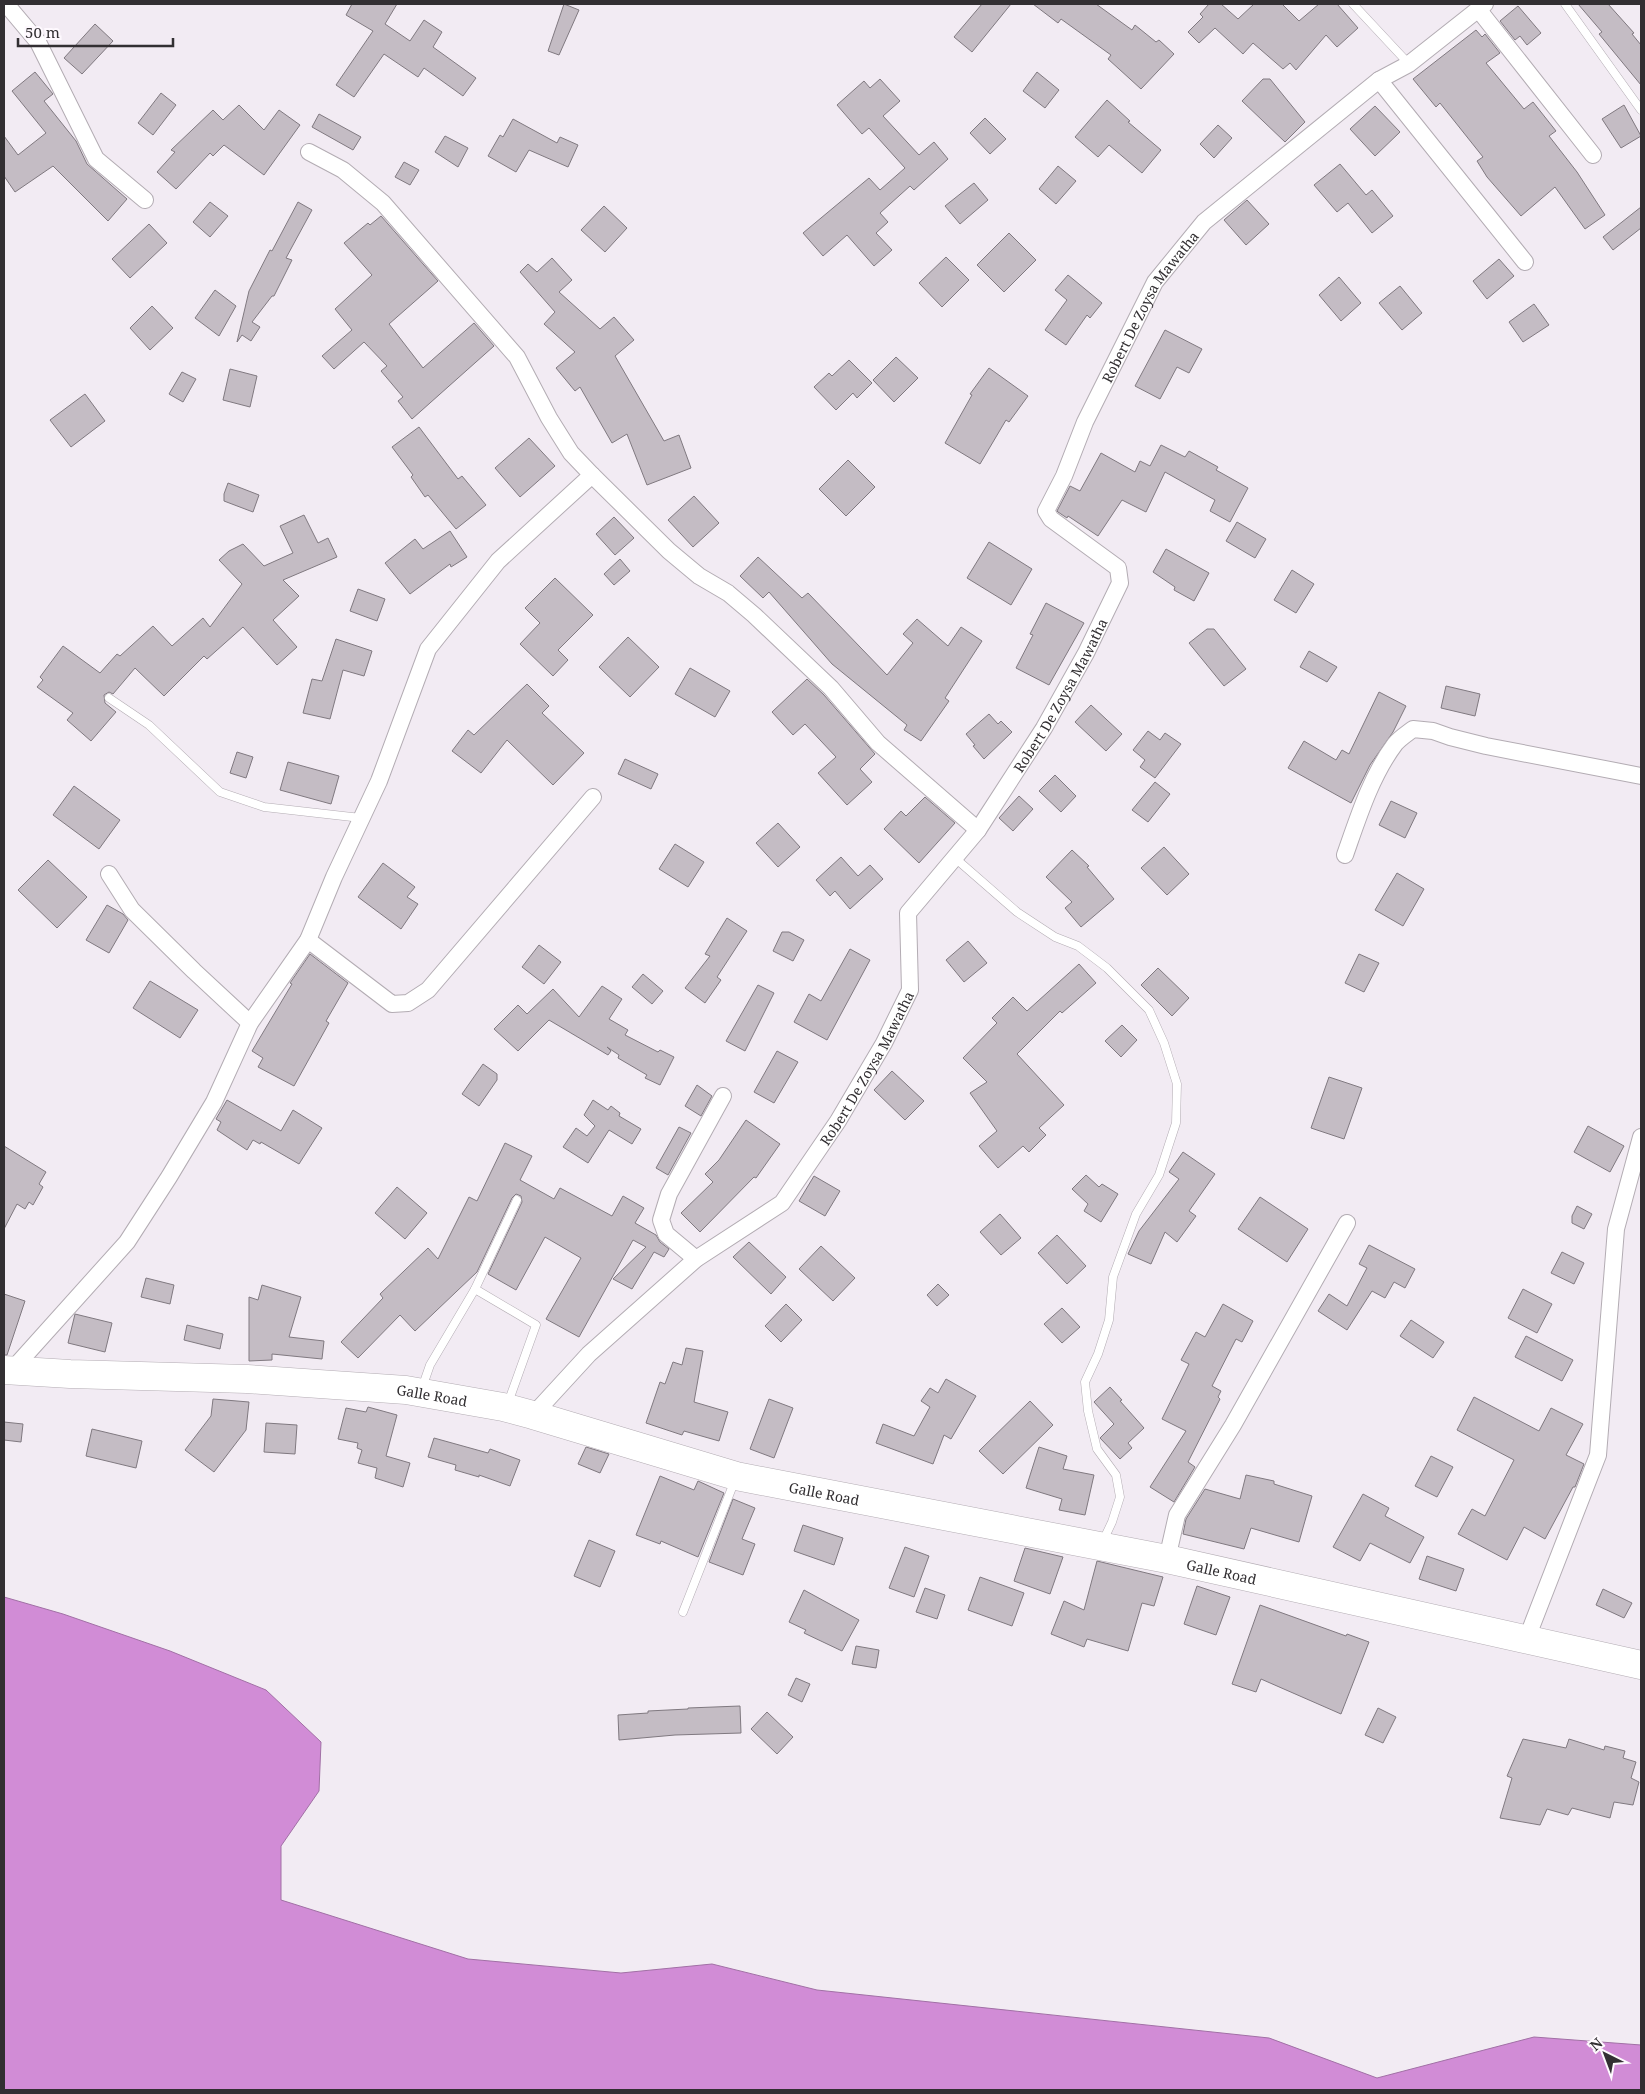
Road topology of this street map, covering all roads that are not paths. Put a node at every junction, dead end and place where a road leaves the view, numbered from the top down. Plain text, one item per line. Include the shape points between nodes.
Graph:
1 (6, 4) edge
2 (1353, 4) edge
3 (1566, 4) edge
4 (1481, 7) edge
5 (1409, 64) junction
6 (1379, 80) junction
7 (1641, 110) edge
8 (309, 152) dead end
9 (1593, 155) dead end
10 (145, 200) dead end
11 (1525, 262) dead end
12 (592, 475) junction
13 (109, 698) dead end
14 (1641, 776) edge
15 (593, 797) dead end
16 (361, 818) junction
17 (978, 830) junction
18 (1345, 855) dead end
19 (954, 858) junction
20 (109, 874) dead end
21 (308, 940) junction
22 (250, 1023) junction
23 (723, 1096) dead end
24 (1641, 1138) edge
25 (517, 1200) dead end
26 (1347, 1223) dead end
27 (696, 1259) junction
28 (475, 1288) junction
29 (8, 1370) edge
30 (420, 1392) junction
31 (506, 1408) junction
32 (533, 1415) junction
33 (736, 1476) junction
34 (1100, 1546) junction
35 (1167, 1559) junction
36 (683, 1612) dead end
37 (1528, 1638) junction
38 (1641, 1665) edge

1 - 10 street via 38,42 96,159
2 - 5 lane
3 - 7 lane
4 - 5 street, Robert De Zoysa Mawatha
4 - 9 street
5 - 6 street, Robert De Zoysa Mawatha
6 - 11 street
6 - 17 street, Robert De Zoysa Mawatha via 1204,222 1155,282 1085,422 1046,511 1051,520 1118,568 1120,583 1044,728
8 - 12 street via 343,170 383,203 517,357 571,453
12 - 16 street via 498,561 428,649 379,781
12 - 17 street via 669,551 699,576 728,593 766,626 831,688 878,743
13 - 16 lane via 149,725 220,792 264,807
14 - 18 street via 1414,729 1396,742 1380,767
15 - 21 street via 428,990 408,1003 392,1004
16 - 21 street
17 - 19 street, Robert De Zoysa Mawatha
19 - 27 street, Robert De Zoysa Mawatha via 908,914 910,990 884,1043 838,1120 782,1203
19 - 34 lane via 1017,912 1055,937 1078,946 1107,968 1149,1010 1177,1084 1176,1123 1159,1174 1136,1214 1113,1276 1109,1320 1085,1382 1097,1449 1116,1475 1120,1498
20 - 22 street via 132,910
21 - 22 street
22 - 29 street via 214,1102 127,1242
23 - 27 street via 669,1194 661,1220 666,1234
24 - 37 street via 1616,1229 1598,1455
25 - 28 lane
26 - 35 street via 1233,1425 1176,1515
27 - 32 street, Robert De Zoysa Mawatha via 589,1354
28 - 30 lane via 430,1365
28 - 31 lane via 536,1325
29 - 30 highway, Galle Road via 247,1379
30 - 31 highway, Galle Road
31 - 32 highway, Galle Road
32 - 33 highway, Galle Road
33 - 34 highway, Galle Road
33 - 36 lane
34 - 35 highway, Galle Road
35 - 37 highway, Galle Road
37 - 38 highway, Galle Road

